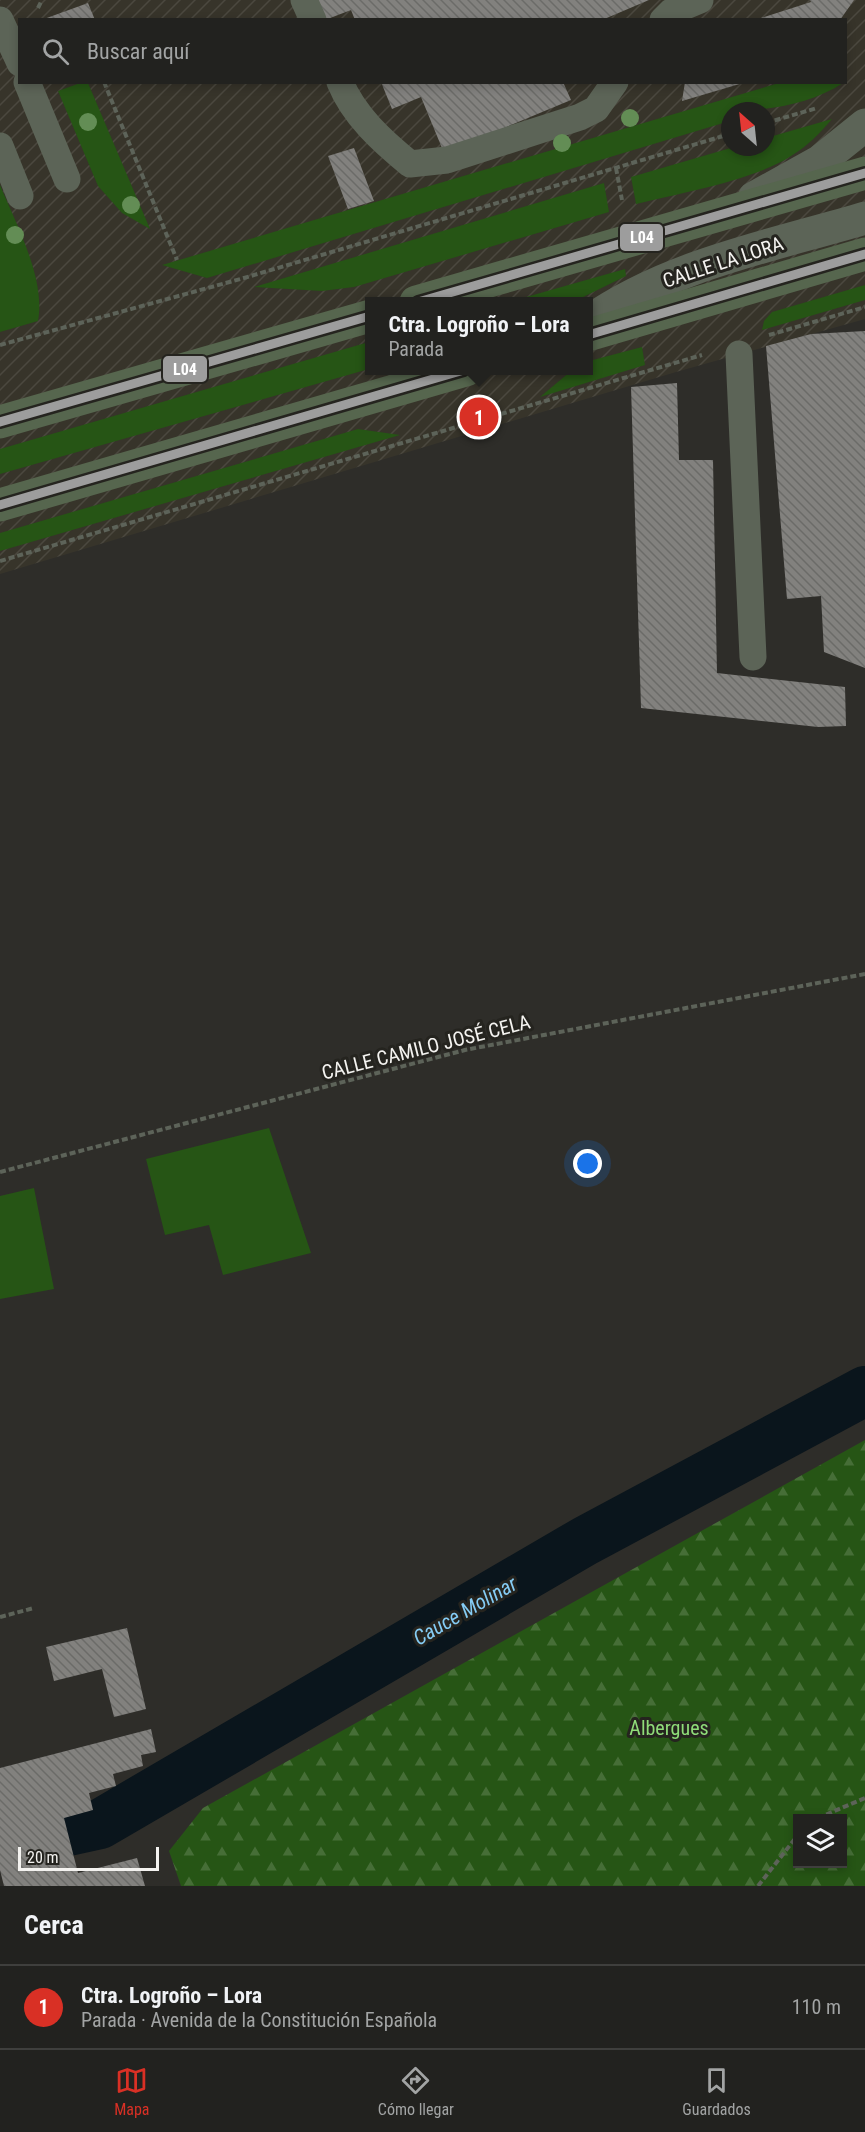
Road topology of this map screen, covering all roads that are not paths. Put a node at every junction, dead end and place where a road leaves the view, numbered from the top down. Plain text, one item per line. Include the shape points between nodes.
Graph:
1 (304, 0) edge
2 (700, 0) edge
3 (312, 18) edge
4 (665, 18) edge
5 (1, 25) edge
6 (18, 59) edge
7 (28, 84) edge
8 (341, 84) edge
9 (614, 84) edge
10 (865, 125) edge
11 (0, 146) edge
12 (865, 173) edge
13 (67, 179) dead end
14 (20, 196) dead end
15 (734, 210) junction
16 (865, 218) edge
17 (865, 254) edge
18 (434, 297) edge
19 (365, 316) edge
20 (593, 318) edge
21 (593, 334) edge
22 (749, 346) road end
23 (449, 375) edge
24 (0, 422) edge
25 (0, 505) edge
26 (753, 657) dead end

1 - 3 lane
2 - 4 lane
5 - 6 lane
7 - 13 lane
8 - 9 lane via 373,131 410,164 447,160 580,117 596,109
10 - 15 street via 819,162
11 - 14 lane
12 - 15 highway
15 - 18 highway
16 - 20 street, CALLE LA LORA via 680,272 613,304
17 - 21 highway
19 - 24 highway
22 - 26 lane
23 - 25 highway

